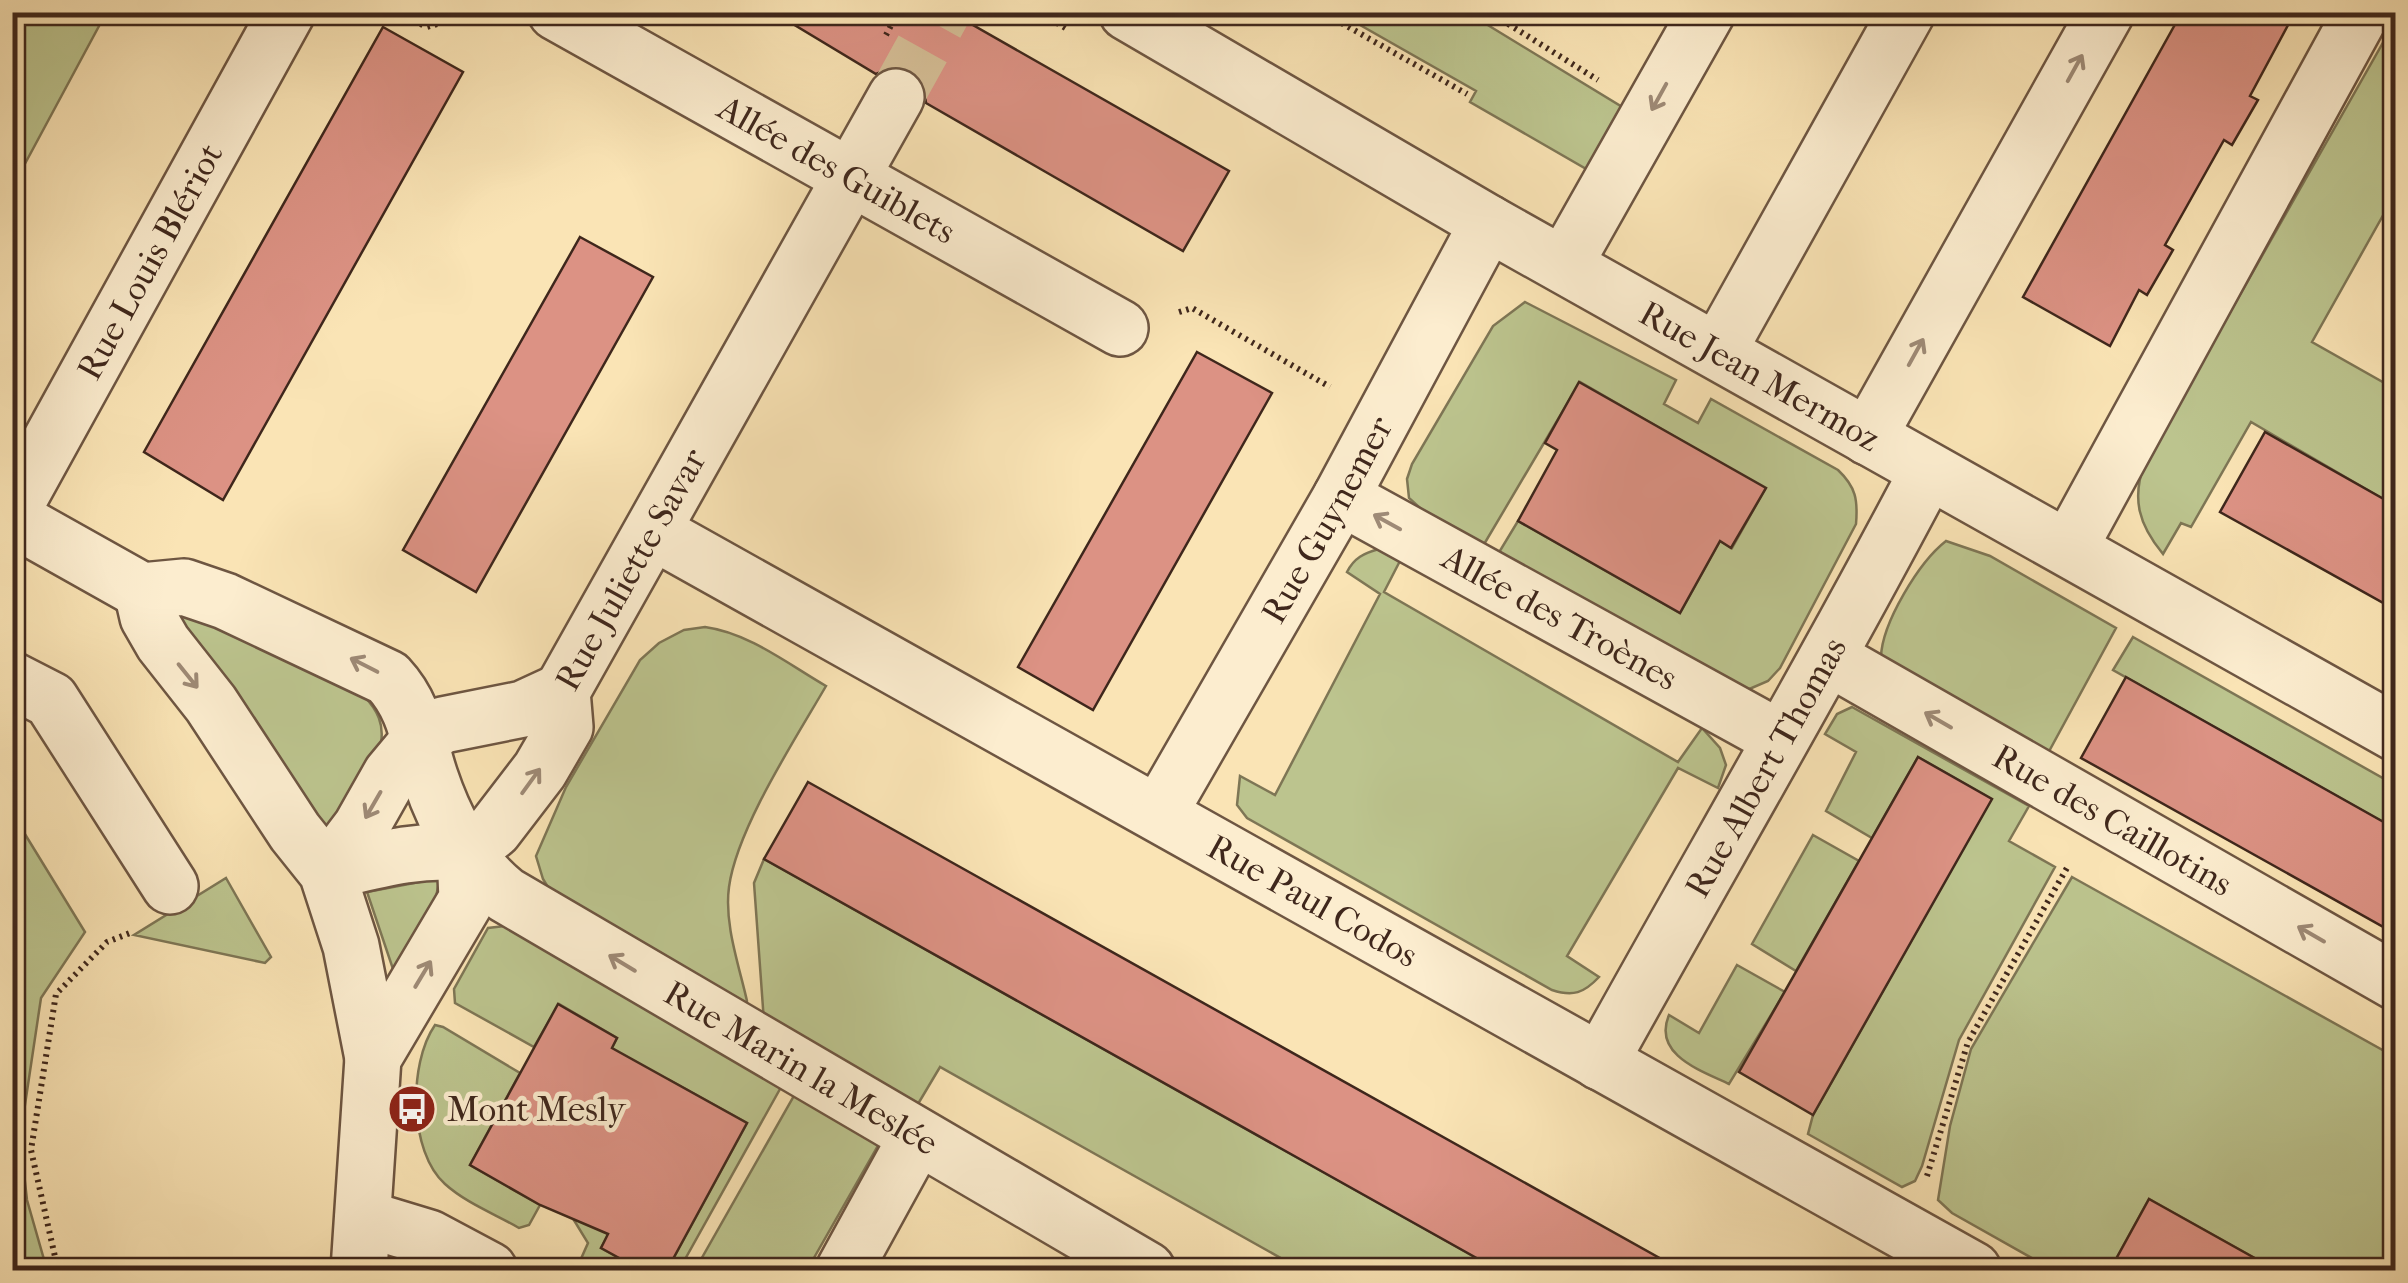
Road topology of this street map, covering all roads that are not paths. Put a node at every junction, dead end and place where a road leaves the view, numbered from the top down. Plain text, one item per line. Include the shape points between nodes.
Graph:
1 (287, 12) edge
2 (556, 12) edge
3 (1127, 12) edge
4 (1707, 12) edge
5 (1907, 12) edge
6 (2106, 12) edge
7 (2362, 12) edge
8 (896, 97) tunnel mouth
9 (850, 177) junction
10 (1488, 223) junction
11 (1564, 265) junction
12 (1120, 328) road end
13 (1718, 351) junction
14 (1868, 437) junction
15 (1928, 471) junction
16 (1341, 497) junction
17 (12, 514) edge
18 (654, 532) junction
19 (2069, 548) junction
20 (142, 591) junction
21 (1828, 656) junction
22 (12, 680) edge
23 (562, 692) junction
24 (2396, 734) edge
25 (421, 738) junction
26 (1779, 738) junction
27 (1158, 813) junction
28 (465, 853) junction
29 (327, 872) junction
30 (170, 886) dead end
31 (2396, 982) edge
32 (373, 1058) junction
33 (1600, 1062) junction
34 (916, 1137) junction
35 (361, 1244) edge
36 (489, 1270) edge
37 (844, 1270) edge
38 (1147, 1270) edge
39 (1973, 1270) edge

1 - 17 street, Rue Louis Blériot
2 - 9 street, Allée des Guiblets
3 - 10 street, Rue Jean Mermoz
4 -> 11 street
5 - 13 street
14 -> 6 street
7 - 19 street
8 - 9 street, Rue Juliette Savar
9 - 12 street, Allée des Guiblets
9 - 18 street, Rue Juliette Savar
10 - 11 street, Rue Jean Mermoz
10 - 16 street, Rue Guynemer
11 - 13 street, Rue Jean Mermoz
13 - 14 street, Rue Jean Mermoz
14 - 15 street, Rue Jean Mermoz
15 - 19 street, Rue Jean Mermoz
15 - 21 street, Rue Albert Thomas
26 -> 16 street, Allée des Troènes
16 - 27 street, Rue Guynemer
17 - 20 street
18 - 23 street, Rue Juliette Savar
18 - 27 street, Rue Paul Codos
19 - 24 street, Rue Jean Mermoz
25 -> 20 street via 402,692 364,664 184,587
20 -> 29 street via 162,643
21 - 26 street, Rue Albert Thomas
31 -> 21 street, Rue des Caillotins
22 - 30 street via 51,700
23 - 25 street via 524,709 443,725
28 -> 23 street, Rue Juliette Savar via 494,830 540,770 564,727
25 - 28 street via 446,819
25 -> 29 street
26 - 33 street, Rue Albert Thomas
27 - 33 street, Rue Paul Codos
28 - 29 street via 434,850
32 -> 28 street via 466,899
34 -> 28 street, Rue Marin la Meslée via 506,895
29 - 32 street via 352,946
32 - 35 street
33 - 39 street, Rue Paul Codos
34 - 37 street
34 - 38 street, Rue Marin la Meslée
35 - 36 street via 428,1238

